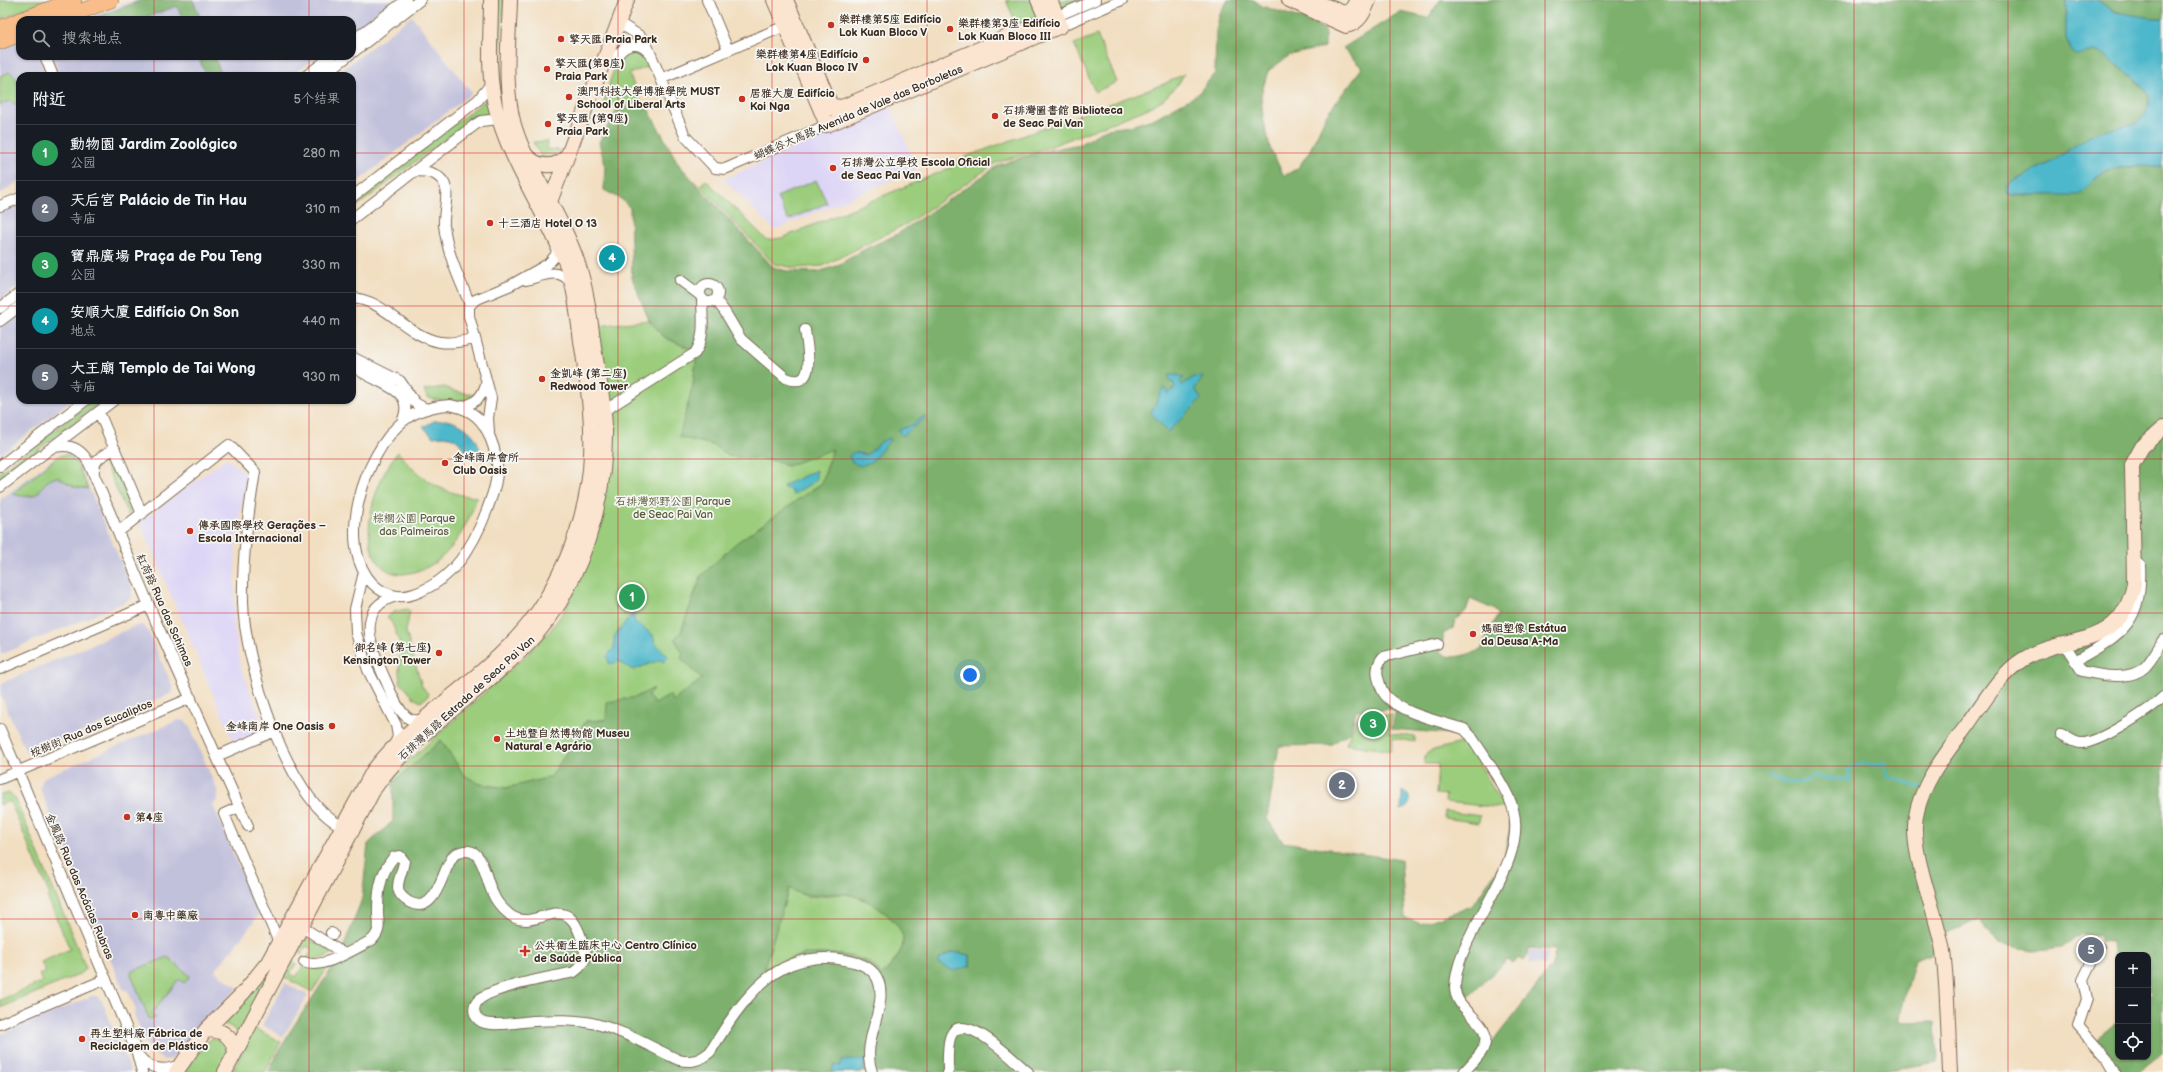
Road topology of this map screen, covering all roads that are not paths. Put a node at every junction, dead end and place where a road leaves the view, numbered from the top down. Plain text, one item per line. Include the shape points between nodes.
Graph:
1 (74, 0) edge
2 (111, 0) edge
3 (406, 0) edge
4 (420, 0) edge
5 (491, 0) edge
6 (510, 0) edge
7 (627, 0) edge
8 (638, 0) edge
9 (707, 0) edge
10 (774, 0) edge
11 (786, 0) edge
12 (1038, 0) edge
13 (1050, 0) edge
14 (1095, 0) edge
15 (1122, 0) edge
16 (1289, 0) edge
17 (1312, 0) edge
18 (1357, 0) edge
19 (1369, 0) edge
20 (31, 16) edge
21 (69, 16) edge
22 (16, 22) edge
23 (1054, 23) junction
24 (623, 25) junction
25 (785, 26) junction
26 (0, 28) edge
27 (16, 36) edge
28 (356, 38) edge
29 (0, 42) edge
30 (356, 50) edge
31 (728, 50) junction
32 (651, 54) junction
33 (616, 58) junction
34 (47, 60) edge
35 (327, 60) edge
36 (343, 60) edge
37 (51, 72) edge
38 (311, 72) edge
39 (327, 72) edge
40 (661, 79) junction
41 (491, 84) junction
42 (828, 101) junction
43 (510, 103) junction
44 (499, 120) junction
45 (832, 123) junction
46 (569, 152) junction
47 (525, 154) junction
48 (415, 171) junction
49 (356, 194) edge
50 (564, 194) junction
51 (532, 196) junction
52 (16, 200) edge
53 (550, 203) junction
54 (0, 206) edge
55 (356, 215) edge
56 (552, 221) junction
57 (557, 244) junction
58 (680, 280) dead end
59 (572, 284) junction
60 (511, 285) junction
61 (16, 295) edge
62 (701, 297) junction
63 (356, 299) edge
64 (716, 300) junction
65 (470, 304) junction
66 (0, 308) edge
67 (16, 309) edge
68 (0, 321) edge
69 (805, 330) dead end
70 (474, 339) junction
71 (356, 359) edge
72 (356, 368) edge
73 (486, 384) junction
74 (81, 404) edge
75 (109, 404) edge
76 (459, 407) junction
77 (426, 409) junction
78 (604, 411) junction
79 (99, 412) junction
80 (402, 422) junction
81 (2163, 428) edge
82 (490, 436) junction
83 (51, 448) junction
84 (115, 449) junction
85 (0, 466) edge
86 (94, 474) junction
87 (0, 487) edge
88 (142, 514) junction
89 (118, 532) junction
90 (2133, 534) junction
91 (364, 572) junction
92 (396, 596) junction
93 (149, 605) junction
94 (2163, 640) edge
95 (1437, 644) dead end
96 (2065, 645) junction
97 (2075, 661) junction
98 (0, 668) edge
99 (2163, 697) edge
100 (191, 698) junction
101 (427, 718) junction
102 (0, 729) edge
103 (275, 731) junction
104 (2060, 734) dead end
105 (392, 748) junction
106 (217, 756) junction
107 (18, 772) junction
108 (0, 779) edge
109 (240, 807) junction
110 (248, 826) dead end
111 (342, 826) junction
112 (302, 927) junction
113 (2099, 947) dead end
114 (343, 953) junction
115 (292, 955) junction
116 (106, 979) junction
117 (0, 1024) edge
118 (205, 1031) junction
119 (236, 1052) junction
120 (137, 1053) junction
121 (179, 1068) edge
122 (142, 1072) edge
123 (225, 1072) edge
124 (872, 1072) edge
125 (948, 1072) edge
126 (1028, 1072) edge
127 (1464, 1072) edge
128 (1950, 1072) edge
129 (2115, 1072) edge

1 - 20 main road
2 - 21 main road
3 - 28 street
4 - 30 street
5 - 41 main road, 石排灣馬路 Estrada de Seac Pai Van
6 - 43 main road, 石排灣馬路 Estrada de Seac Pai Van
7 - 24 main road
8 - 24 main road
9 - 31 street
10 - 25 main road
11 - 42 main road
12 - 23 main road
13 - 23 main road
14 - 23 street, 蝴蝶谷大馬路 Avenida de Vale das Borboletas
15 - 23 street, 蝴蝶谷大馬路 Avenida de Vale das Borboletas
16 - 19 main road via 1346,26 1355,23 1362,16
17 - 18 main road via 1344,13 1351,10
22 - 26 main road
23 - 42 main road, 蝴蝶谷大馬路 Avenida de Vale das Borboletas via 842,107 835,107
23 - 45 main road, 蝴蝶谷大馬路 Avenida de Vale das Borboletas
24 - 32 street, 蝴蝶谷大馬路 Avenida de Vale das Borboletas via 640,36
24 - 33 main road
24 - 46 main road
25 - 31 street
25 - 45 main road
27 - 29 main road
31 - 40 street
32 - 33 street via 635,45 623,48
32 - 40 street, 蝴蝶谷大馬路 Avenida de Vale das Borboletas
33 - 50 main road
34 - 37 street
35 - 38 street
36 - 39 street
40 - 45 street, 蝴蝶谷大馬路 Avenida de Vale das Borboletas via 685,136 717,168 724,169
41 - 44 main road, 石排灣馬路 Estrada de Seac Pai Van
41 - 49 street via 478,100
42 - 45 main road
43 - 44 street
43 - 47 main road, 石排灣馬路 Estrada de Seac Pai Van via 514,125
44 - 48 street via 481,121 476,124
44 - 51 main road, 石排灣馬路 Estrada de Seac Pai Van via 515,163
46 - 47 main road via 565,158 552,166 536,164
46 - 53 main road
47 - 53 main road, 石排灣馬路 Estrada de Seac Pai Van
48 - 55 street
48 - 65 street via 430,171 448,190 444,212 447,244
50 - 53 main road via 560,199
50 - 56 main road
51 - 53 main road
51 - 56 main road, 石排灣馬路 Estrada de Seac Pai Van
52 - 54 street
53 - 56 main road, 石排灣馬路 Estrada de Seac Pai Van
56 - 57 main road, 石排灣馬路 Estrada de Seac Pai Van
56 - 78 main road, 石排灣馬路 Estrada de Seac Pai Van via 575,252 584,284
57 - 59 main road, 石排灣馬路 Estrada de Seac Pai Van
57 - 60 street via 553,260
58 - 62 street
59 - 60 street via 564,276 553,273
59 - 101 main road, 石排灣馬路 Estrada de Seac Pai Van via 583,350 592,437 587,497 579,530 554,587 530,622
60 - 65 street
61 - 66 street
62 - 64 street via 707,302
62 - 64 street via 704,285 713,284 718,291
62 - 78 street via 703,337 696,353
63 - 70 street via 372,302 417,334 429,339 453,343
64 - 69 street via 741,339 790,380 800,379 809,368
65 - 70 street via 469,316
67 - 68 street
70 - 73 street
71 - 77 street via 400,381 415,403
72 - 80 street via 398,391 405,404 406,412
73 - 76 street via 479,399 472,404
73 - 82 street via 491,401 488,418
74 - 85 street
75 - 79 street
76 - 77 street via 441,406
76 - 82 street via 476,415
77 - 80 street
78 - 112 main road, 石排灣馬路 Estrada de Seac Pai Van via 603,474 596,516 583,556 559,604 526,645 406,751 384,776 374,790
79 - 83 street
79 - 84 street
80 - 91 street via 374,460 360,497 355,537
81 - 90 main road via 2142,447 2133,460
82 - 92 street via 497,466 496,481 472,544 447,576 434,585 411,595
83 - 86 street, 紅荷路 Rua das Schimas via 60,445 78,449
83 - 87 street
84 - 86 street via 98,458
84 - 88 street
86 - 89 street, 紅荷路 Rua das Schimas
88 - 89 street
88 - 103 street via 229,445 255,472 245,537 243,604 246,635 259,685
89 - 93 street, 紅荷路 Rua das Schimas
90 - 96 main road via 2134,584 2127,608 2109,629
90 - 97 street via 2139,541 2141,588 2134,615 2115,637
91 - 92 street via 380,591
91 - 105 street via 355,609 356,633 368,670 396,725 398,737
92 - 101 street via 385,599 376,607 369,627 370,639 384,677 402,712 414,720
93 - 98 street
93 - 100 street, 紅荷路 Rua das Schimas
94 - 97 street via 2145,667 2132,674 2099,675 2082,671
95 - 127 street via 1383,657 1378,666 1377,676 1384,693 1403,709 1464,729 1471,736 1511,801 1515,818 1515,833 1509,858 1461,955 1455,988 1460,1005 1479,1022 1486,1035 1483,1050
96 - 97 street
96 - 128 main road via 2030,656 2012,668 1934,773 1919,804 1916,840 1943,951
99 - 104 street via 2139,716 2092,741 2079,743
100 - 106 street, 紅荷路 Rua das Schimas
100 - 107 street, 桉樹街 Rua dos Eucaliptos
101 - 105 main road, 石排灣馬路 Estrada de Seac Pai Van
102 - 107 street, 金鳳路 Rua das Acácias Rubras
103 - 106 street
103 - 111 street via 300,783 327,818
105 - 111 main road, 石排灣馬路 Estrada de Seac Pai Van via 373,771
106 - 109 street, 紅荷路 Rua das Schimas
107 - 108 street, 桉樹街 Rua dos Eucaliptos
107 - 116 street, 金鳳路 Rua das Acácias Rubras
109 - 110 street, 紅荷路 Rua das Schimas
109 - 115 street via 224,814
111 - 115 main road, 石排灣馬路 Estrada de Seac Pai Van
112 - 114 street
112 - 115 main road, 石排灣馬路 Estrada de Seac Pai Van
113 - 129 street via 2083,980 2087,999 2078,1026 2108,1060
114 - 115 street via 318,964
114 - 124 street via 372,940 380,930 379,889 384,873 394,856 400,856 404,861 398,881 402,898 422,905 432,899 454,855 465,851 471,852 480,859 493,894 504,909 518,920 558,912 568,916 575,925 585,952 583,964 574,972 501,989 479,999 474,1012 482,1022 502,1024 569,1021 596,1024 689,1062 710,1052 747,996 765,979 800,961 832,958 862,965 879,981 880,999 868,1050
115 - 118 main road, 石排灣馬路 Estrada de Seac Pai Van via 256,979
115 - 119 main road, 石排灣馬路 Estrada de Seac Pai Van
116 - 117 street
116 - 120 street, 金鳳路 Rua das Acácias Rubras
118 - 119 main road via 212,1030 225,1034
118 - 121 main road, 石排灣馬路 Estrada de Seac Pai Van
119 - 123 main road, 石排灣馬路 Estrada de Seac Pai Van
120 - 121 street, 金鳳路 Rua das Acácias Rubras via 145,1063 154,1068
120 - 122 street, 金鳳路 Rua das Acácias Rubras
125 - 126 street via 950,1037 955,1031 966,1027 972,1028 986,1038

